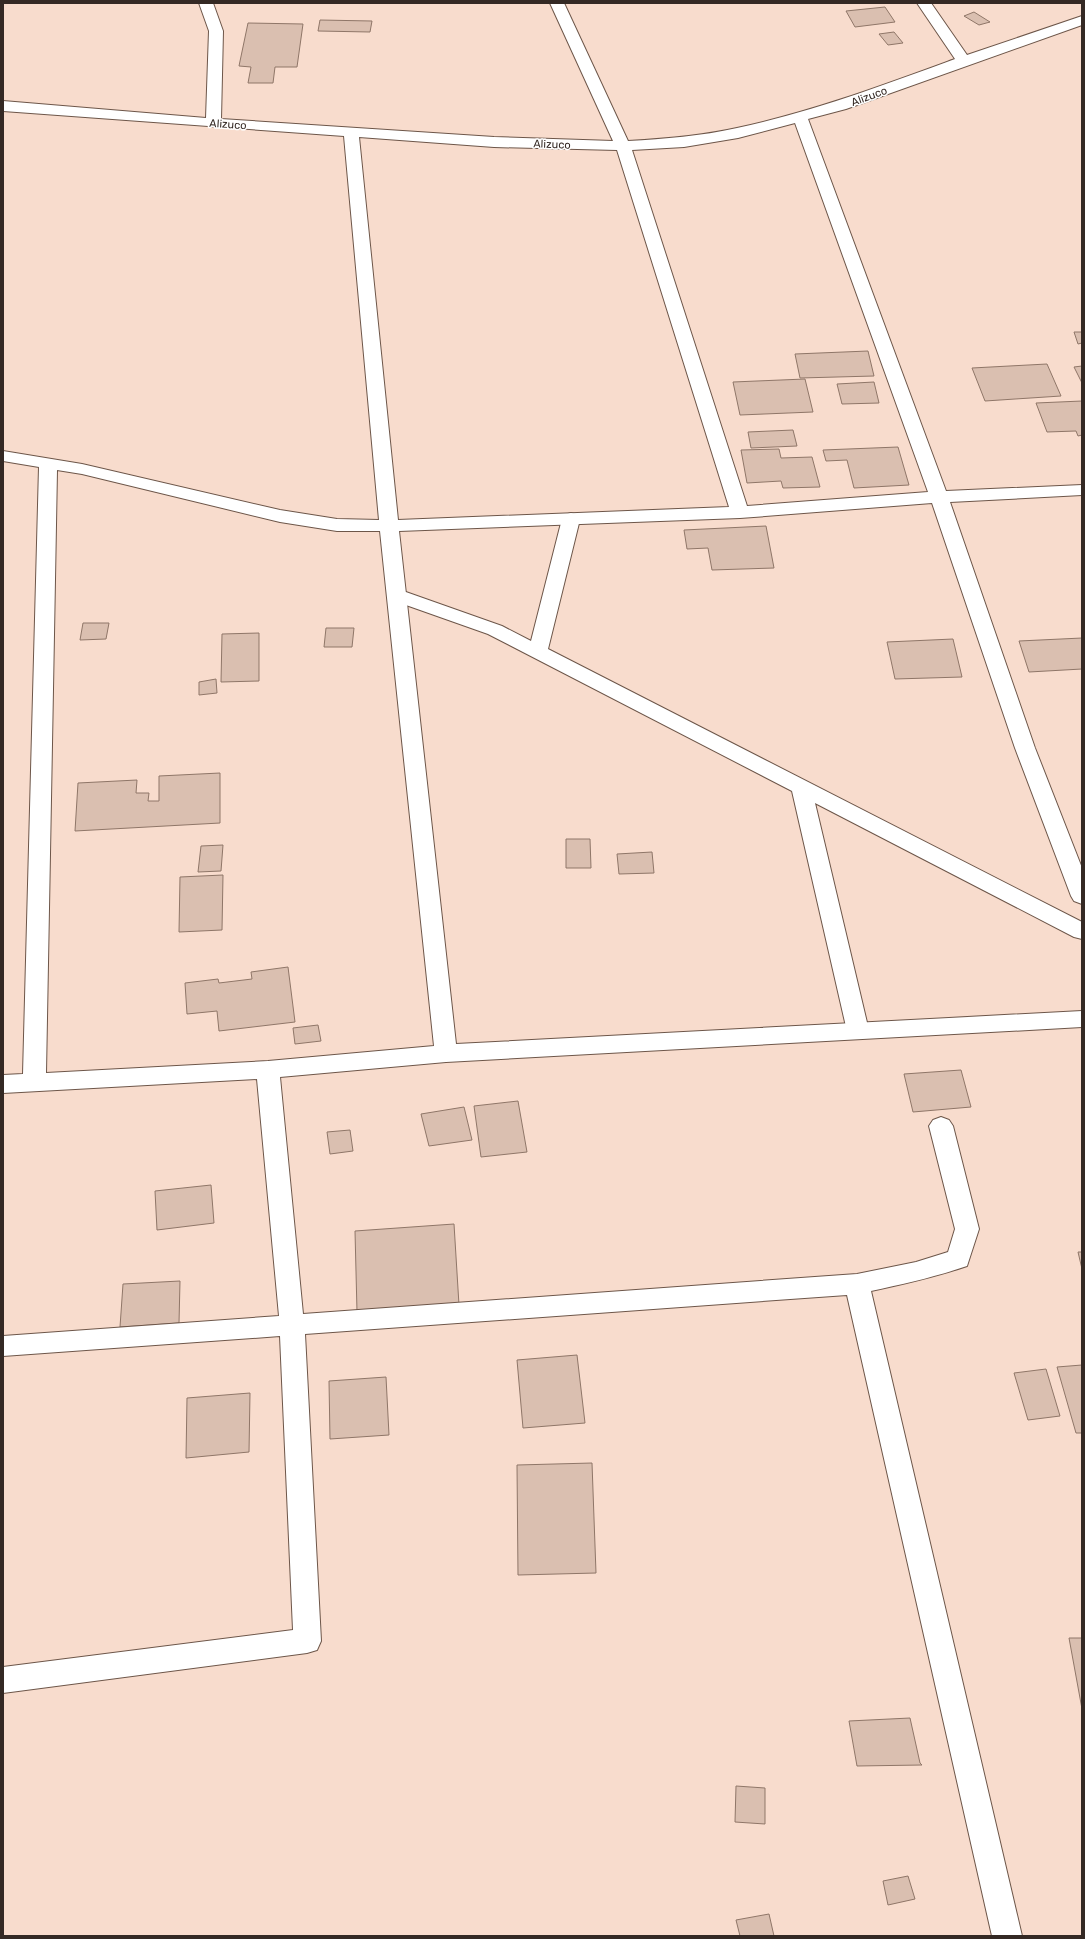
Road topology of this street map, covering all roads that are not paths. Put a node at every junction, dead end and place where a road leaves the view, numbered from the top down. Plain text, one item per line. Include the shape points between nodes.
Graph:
1 (206, 3) edge
2 (557, 3) edge
3 (924, 3) edge
4 (1082, 20) edge
5 (964, 60) junction
6 (3, 106) edge
7 (800, 117) junction
8 (213, 124) junction
9 (351, 133) junction
10 (623, 146) junction
11 (3, 456) edge
12 (48, 463) junction
13 (1082, 490) edge
14 (939, 497) junction
15 (740, 512) junction
16 (571, 519) junction
17 (389, 526) junction
18 (396, 595) junction
19 (538, 652) junction
20 (800, 786) junction
21 (1082, 896) edge
22 (1082, 931) edge
23 (1082, 1019) edge
24 (858, 1031) junction
25 (446, 1053) junction
26 (268, 1070) junction
27 (34, 1082) junction
28 (3, 1084) edge
29 (941, 1126) dead end
30 (857, 1284) junction
31 (292, 1324) junction
32 (3, 1346) edge
33 (3, 1680) edge
34 (1007, 1936) edge

1 - 8 street via 216,31
2 - 10 street
3 - 5 street
4 - 5 street, Alizuco
5 - 7 street, Alizuco via 840,106
6 - 8 street, Alizuco
7 - 10 street, Alizuco via 738,133 684,142
7 - 14 street
8 - 9 street, Alizuco
9 - 10 street, Alizuco via 494,142
9 - 17 street
10 - 15 street
11 - 12 street
12 - 17 street via 280,516 337,525
12 - 27 street
13 - 14 street
14 - 15 street
14 - 21 street via 1025,748
15 - 16 street
16 - 17 street
16 - 19 street
17 - 18 street
18 - 19 street via 496,630
18 - 25 street
19 - 20 street
20 - 22 street
20 - 24 street
23 - 24 street
24 - 25 street
25 - 26 street
26 - 27 street
26 - 31 street
27 - 28 street
29 - 30 street via 968,1229 958,1259 916,1272
30 - 31 street
30 - 34 street
31 - 32 street
31 - 33 street via 307,1641

